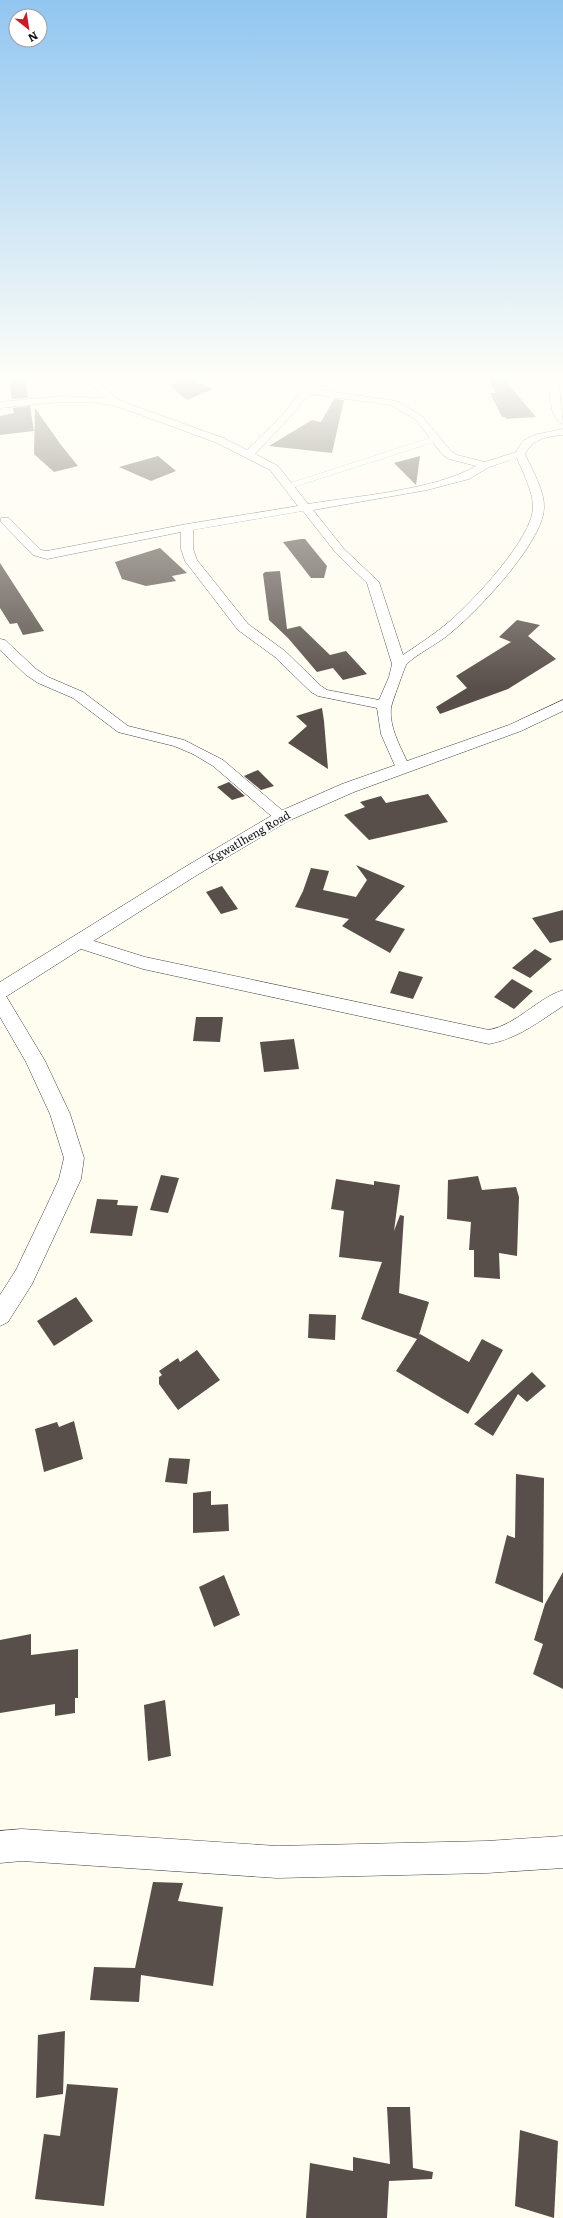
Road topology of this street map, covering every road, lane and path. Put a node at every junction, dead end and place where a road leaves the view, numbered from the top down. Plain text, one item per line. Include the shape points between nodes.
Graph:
1 (284, 481) edge
2 (306, 481) edge
3 (452, 481) edge
4 (529, 481) edge
5 (289, 486) junction
6 (305, 506) junction
7 (5, 520) dead end
8 (187, 527) junction
9 (0, 643) edge
10 (400, 664) junction
11 (384, 705) junction
12 (563, 705) edge
13 (403, 768) junction
14 (282, 817) junction
15 (78, 942) junction
16 (0, 991) edge
17 (563, 997) edge
18 (0, 1001) edge
19 (0, 1315) edge
20 (0, 1847) edge
21 (563, 1852) edge

1 - 5 street
2 - 5 lane
3 - 6 street via 424,488
4 - 10 street via 539,508 537,520 515,556 454,624
5 - 6 street
6 - 8 street
6 - 10 street via 340,551 373,582
7 - 8 street via 37,553 47,555
8 - 11 street via 187,549 191,561 243,627 280,654 319,691
9 - 14 street via 30,672 78,695 123,729 179,743 218,763
10 - 11 street
11 - 13 street via 387,730
12 - 13 street, Kgwatlheng Road via 515,728
13 - 14 street, Kgwatlheng Road via 348,788
14 - 15 street, Kgwatlheng Road
15 - 16 street, Kgwatlheng Road
15 - 17 street via 143,963 489,1037 504,1035 518,1029
18 - 19 street via 35,1061 60,1114 74,1158 70,1179 60,1201 24,1277
20 - 21 street via 22,1845 277,1862 487,1857

